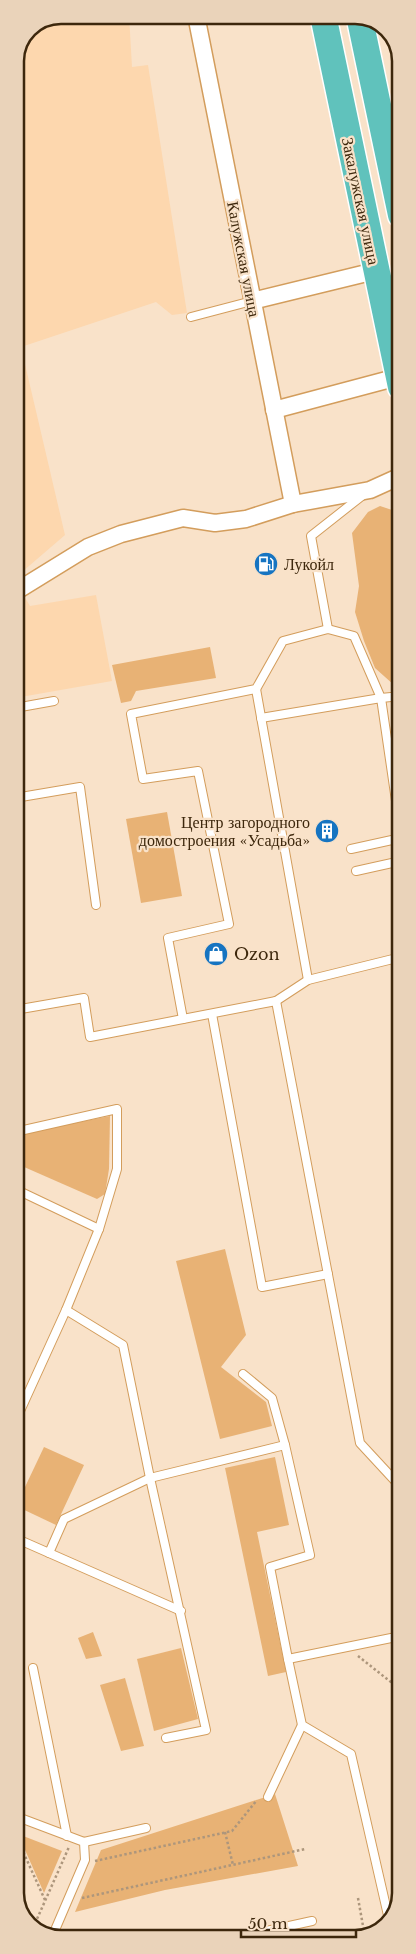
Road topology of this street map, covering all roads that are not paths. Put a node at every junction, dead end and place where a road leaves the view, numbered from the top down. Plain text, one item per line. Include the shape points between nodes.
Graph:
1 (198, 24) edge
2 (325, 24) edge
3 (361, 24) edge
4 (392, 172) edge
5 (375, 271) junction
6 (252, 301) junction
7 (191, 318) dead end
8 (392, 346) edge
9 (392, 384) edge
10 (274, 410) junction
11 (392, 480) edge
12 (370, 490) junction
13 (293, 504) junction
14 (24, 586) edge
15 (328, 629) junction
16 (256, 689) junction
17 (392, 697) edge
18 (381, 698) junction
19 (54, 701) dead end
20 (24, 706) edge
21 (261, 718) junction
22 (392, 774) edge
23 (24, 796) edge
24 (392, 839) edge
25 (351, 849) dead end
26 (392, 863) edge
27 (356, 871) dead end
28 (96, 905) dead end
29 (392, 959) edge
30 (308, 980) junction
31 (276, 1001) junction
32 (24, 1008) edge
33 (212, 1014) junction
34 (183, 1020) junction
35 (24, 1130) edge
36 (24, 1193) edge
37 (99, 1229) junction
38 (328, 1274) junction
39 (66, 1310) junction
40 (243, 1374) dead end
41 (24, 1402) edge
42 (285, 1445) junction
43 (150, 1478) junction
44 (392, 1479) edge
45 (24, 1542) edge
46 (49, 1553) junction
47 (182, 1611) junction
48 (392, 1638) edge
49 (288, 1659) junction
50 (33, 1668) dead end
51 (302, 1725) junction
52 (166, 1738) dead end
53 (268, 1797) dead end
54 (24, 1819) edge
55 (146, 1828) dead end
56 (70, 1837) junction
57 (84, 1842) junction
58 (387, 1912) edge
59 (312, 1921) dead end
60 (55, 1930) edge
61 (270, 1930) edge

1 - 6 street, Калужская улица
2 - 5 highway, Закалужская улица
3 - 4 highway
5 - 6 street
5 - 8 highway, Закалужская улица
6 - 7 lane
6 - 10 street, Калужская улица
9 - 10 street
10 - 13 street, Калужская улица
11 - 12 street
12 - 13 street
12 - 15 lane via 311,536
13 - 14 street via 246,519 216,523 183,518 120,534 88,547
15 - 16 lane via 283,641
15 - 18 lane via 354,636
16 - 21 lane
16 - 34 lane via 131,714 143,779 198,771 229,924 168,938
17 - 18 lane
18 - 21 lane
18 - 22 lane
19 - 20 lane
21 - 30 lane
23 - 28 lane via 80,787
24 - 25 lane
26 - 27 lane
29 - 30 lane
30 - 31 lane
31 - 33 lane
31 - 38 lane
32 - 34 lane via 84,998 90,1037
33 - 34 lane
33 - 38 lane via 262,1287
35 - 37 lane via 118,1109 116,1169
36 - 37 lane
37 - 39 lane
38 - 44 lane via 360,1443
39 - 41 lane
39 - 43 lane via 123,1345
40 - 42 lane via 272,1398
42 - 43 lane
42 - 49 lane via 310,1555 270,1566
43 - 46 lane via 64,1519
43 - 47 lane
45 - 46 lane
46 - 47 lane
47 - 52 lane via 206,1730
48 - 49 lane
49 - 51 lane
50 - 56 lane
51 - 53 lane
51 - 58 lane via 351,1754
54 - 56 lane
55 - 57 lane
56 - 57 lane
57 - 60 lane via 84,1863
59 - 61 lane

